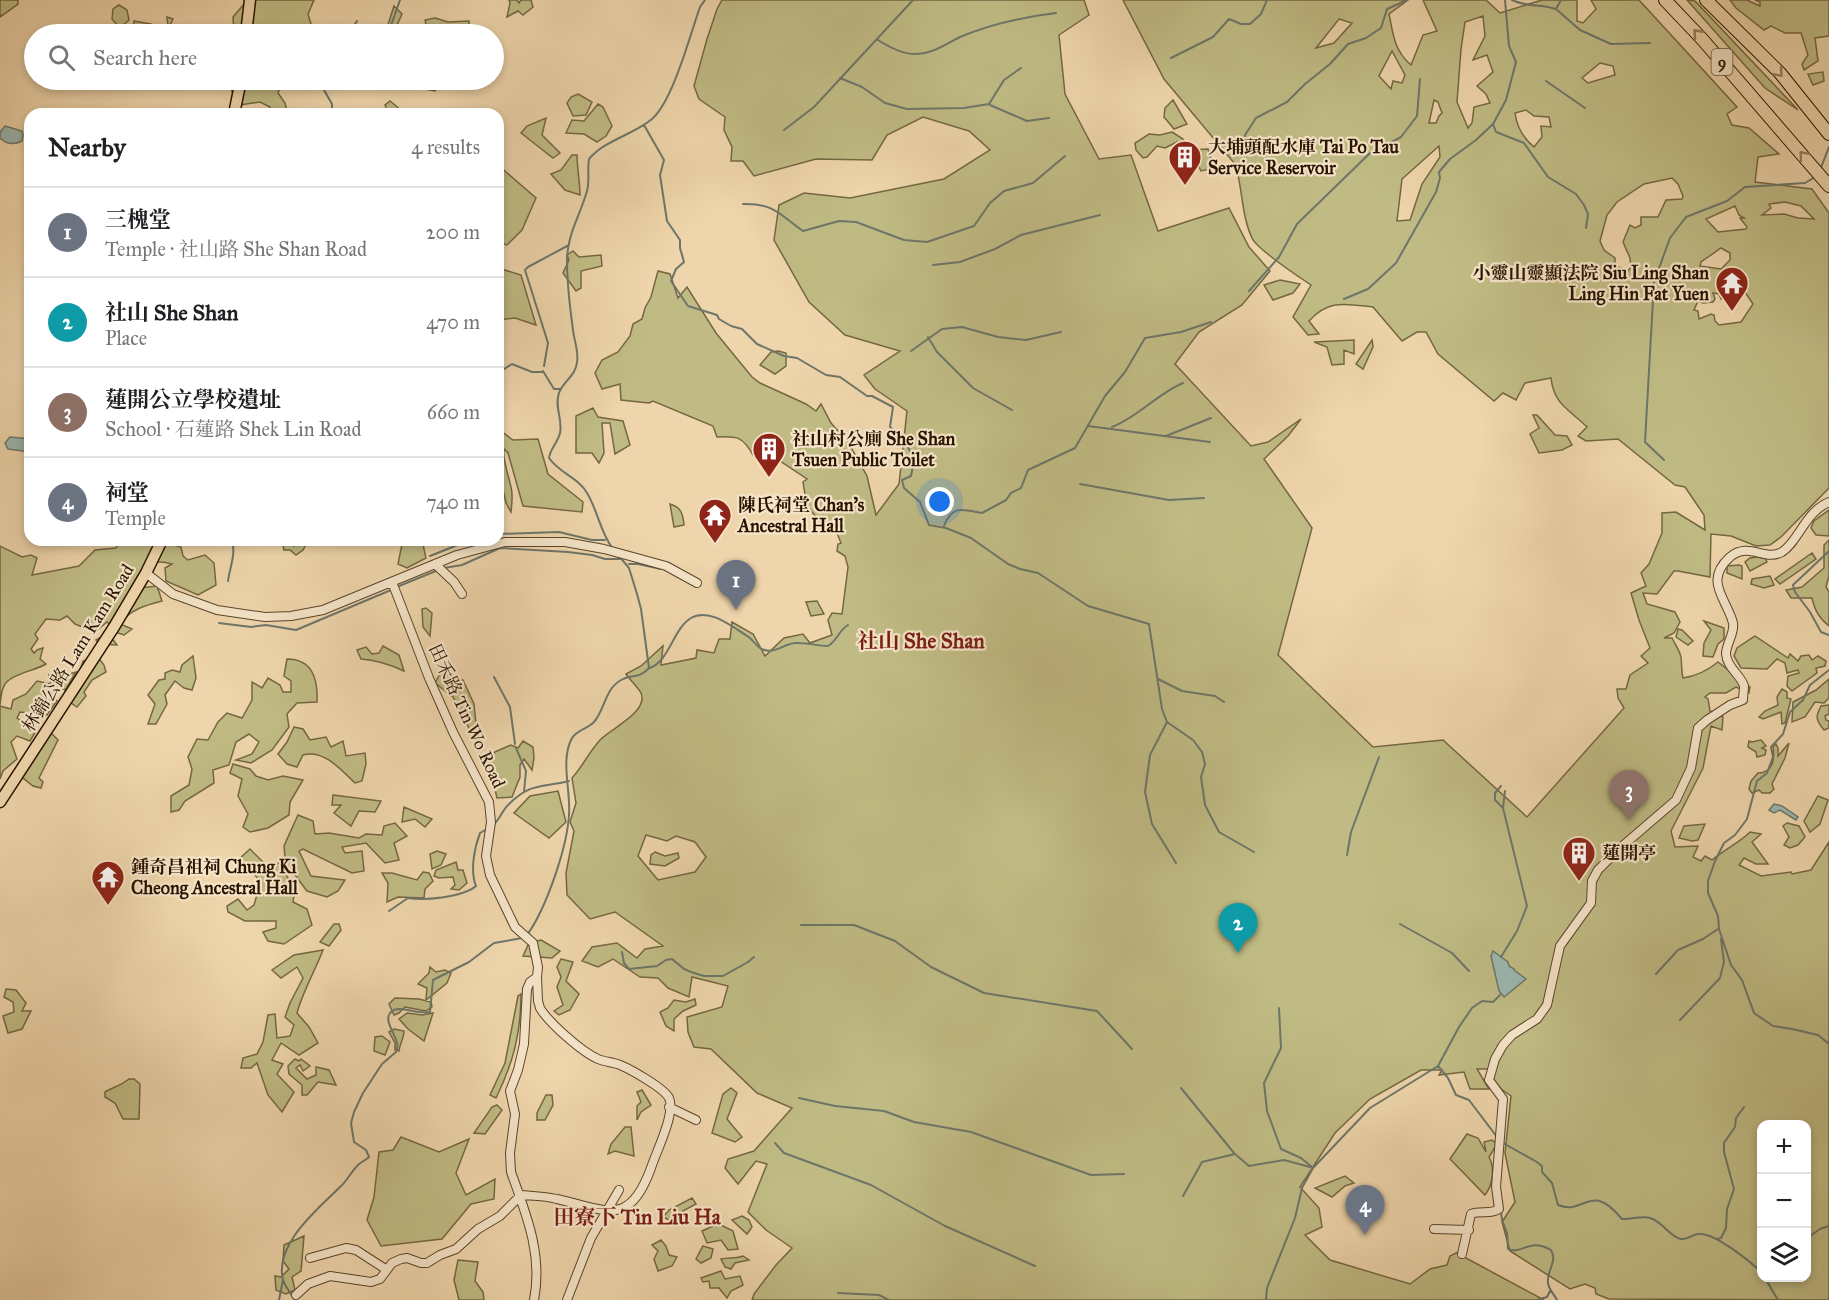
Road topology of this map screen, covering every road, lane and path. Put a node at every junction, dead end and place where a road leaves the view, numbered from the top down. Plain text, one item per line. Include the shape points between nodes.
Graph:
1 (250, 0) edge
2 (1706, 0) edge
3 (1666, 1) edge
4 (247, 24) edge
5 (239, 90) edge
6 (235, 108) edge
7 (1829, 134) edge
8 (1829, 186) edge
9 (1829, 502) edge
10 (504, 542) edge
11 (159, 546) edge
12 (488, 546) edge
13 (435, 564) junction
14 (146, 573) junction
15 (392, 582) junction
16 (697, 583) dead end
17 (462, 594) dead end
18 (0, 802) edge
19 (537, 977) junction
20 (669, 1107) junction
21 (696, 1120) dead end
22 (619, 1190) dead end
23 (521, 1195) junction
24 (606, 1212) junction
25 (1434, 1229) dead end
26 (1468, 1230) junction
27 (1462, 1254) dead end
28 (310, 1258) dead end
29 (387, 1270) junction
30 (296, 1295) dead end
31 (534, 1300) edge
32 (567, 1300) edge

1 - 4 main road
2 -> 7 highway, 9 via 1780,73
8 -> 3 highway, 9
5 - 6 main road
9 - 26 street via 1812,514 1783,552 1772,555 1750,549 1730,556 1719,569 1719,594 1733,624 1726,655 1744,686 1743,700 1698,728 1691,768 1676,800 1599,870 1592,881 1591,903 1560,946 1547,1005 1537,1019 1512,1035 1495,1059 1489,1080 1503,1099 1498,1209 1471,1214
10 - 16 street via 565,542 624,553 673,569
11 - 14 main road, 林錦公路 Lam Kam Road
12 - 13 street
13 - 15 street
13 - 17 street
14 - 15 street via 173,594 217,610 266,617 316,612
14 - 18 main road, 林錦公路 Lam Kam Road
15 - 19 street, 田禾路 Tin Wo Road via 434,688 487,797 491,826 486,852 489,875 515,927 531,939
19 - 20 street via 538,1001 544,1013 586,1053 622,1066 653,1084 668,1097
19 - 23 street via 527,989 524,1044 510,1090 515,1114 510,1161
20 - 21 street
20 - 24 street via 667,1125 640,1193 627,1206
22 - 24 street
23 - 24 street via 558,1199
23 - 29 street via 456,1249 424,1263 401,1259
23 - 31 street via 535,1240
24 - 32 street via 591,1238
25 - 26 street
26 - 27 street
28 - 29 street via 346,1248
29 - 30 street via 371,1282 330,1276 308,1284

